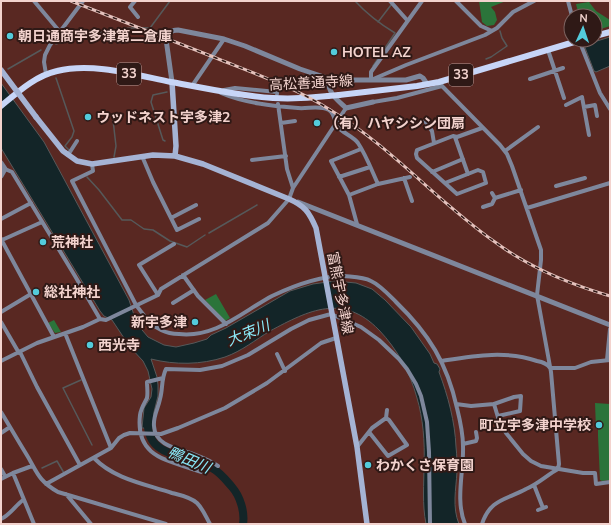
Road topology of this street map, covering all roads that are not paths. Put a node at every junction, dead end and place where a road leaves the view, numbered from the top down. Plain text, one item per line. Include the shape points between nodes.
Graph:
1 (34, 1) edge
2 (83, 1) edge
3 (135, 1) edge
4 (390, 1) edge
5 (422, 1) edge
6 (456, 1) edge
7 (534, 1) edge
8 (138, 17) dead end
9 (407, 20) junction
10 (492, 31) junction
11 (60, 32) junction
12 (224, 39) junction
13 (563, 45) edge
14 (583, 48) edge
15 (548, 50) junction
16 (563, 68) dead end
17 (1, 70) edge
18 (555, 70) junction
19 (46, 74) junction
20 (327, 78) junction
21 (530, 79) dead end
22 (371, 80) junction
23 (172, 82) junction
24 (427, 84) junction
25 (441, 84) junction
26 (192, 86) junction
27 (211, 89) junction
28 (220, 91) junction
29 (277, 94) dead end
30 (564, 98) dead end
31 (373, 102) joint
32 (278, 104) junction
33 (566, 105) dead end
34 (1, 106) edge
35 (584, 107) junction
36 (346, 108) junction
37 (610, 109) edge
38 (597, 116) dead end
39 (295, 121) dead end
40 (425, 121) dead end
41 (433, 122) dead end
42 (281, 123) junction
43 (336, 124) junction
44 (428, 126) junction
45 (538, 127) dead end
46 (482, 128) junction
47 (589, 135) dead end
48 (455, 137) junction
49 (77, 142) dead end
50 (434, 143) junction
51 (361, 149) junction
52 (505, 151) junction
53 (68, 155) junction
54 (142, 156) junction
55 (176, 156) junction
56 (286, 156) junction
57 (463, 159) junction
58 (252, 160) dead end
59 (1, 162) edge
60 (92, 164) junction
61 (370, 167) junction
62 (5, 169) junction
63 (432, 172) junction
64 (468, 174) junction
65 (1, 176) edge
66 (339, 177) junction
67 (410, 177) dead end
68 (404, 178) junction
69 (585, 178) dead end
70 (445, 183) junction
71 (610, 183) edge
72 (378, 184) junction
73 (556, 186) dead end
74 (293, 188) junction
75 (521, 190) junction
76 (492, 193) dead end
77 (349, 195) junction
78 (495, 198) junction
79 (289, 199) junction
80 (412, 201) dead end
81 (31, 203) junction
82 (196, 205) dead end
83 (483, 207) dead end
84 (527, 208) junction
85 (171, 218) junction
86 (1, 219) edge
87 (199, 219) dead end
88 (42, 222) junction
89 (357, 224) junction
90 (1, 240) edge
91 (174, 244) dead end
92 (183, 275) junction
93 (325, 278) junction
94 (194, 290) junction
95 (31, 294) junction
96 (158, 295) junction
97 (537, 296) junction
98 (173, 303) dead end
99 (136, 305) junction
100 (1, 312) edge
101 (331, 314) junction
102 (100, 319) junction
103 (1, 322) edge
104 (226, 324) junction
105 (610, 325) edge
106 (610, 329) edge
107 (65, 333) junction
108 (54, 337) junction
109 (336, 338) junction
110 (19, 353) junction
111 (277, 354) dead end
112 (609, 360) edge
113 (1, 361) edge
114 (441, 361) junction
115 (550, 368) junction
116 (285, 370) junction
117 (162, 378) junction
118 (456, 404) junction
119 (494, 404) junction
120 (388, 410) dead end
121 (1, 412) edge
122 (498, 416) junction
123 (386, 418) junction
124 (10, 427) junction
125 (369, 432) junction
126 (476, 432) dead end
127 (1, 433) edge
128 (140, 434) junction
129 (156, 434) junction
130 (463, 444) junction
131 (357, 447) junction
132 (111, 448) junction
133 (94, 458) junction
134 (80, 465) junction
135 (32, 466) junction
136 (218, 466) dead end
137 (1, 469) edge
138 (558, 469) junction
139 (201, 472) dead end
140 (14, 473) junction
141 (3, 478) edge
142 (610, 482) edge
143 (46, 484) junction
144 (534, 485) junction
145 (66, 494) junction
146 (23, 500) junction
147 (542, 509) dead end
148 (1, 519) edge
149 (34, 524) edge
150 (91, 524) edge
151 (166, 524) edge
152 (210, 524) edge
153 (367, 524) edge
154 (430, 524) edge
155 (465, 524) edge
156 (482, 524) edge

1 - 11 street
2 - 11 street
3 - 8 street via 130,7
4 - 9 street
5 - 9 street
6 - 10 street via 481,26
7 - 10 street via 513,12
9 - 22 street via 371,72
10 - 22 street
11 - 19 street via 45,55
12 - 20 street
12 - 23 street via 178,30 169,32 166,39
12 - 26 street
13 - 15 main road, 高松善通寺線 / 33
14 - 37 street via 600,93
15 - 18 street
15 - 25 main road, 高松善通寺線 / 33
16 - 18 street
17 - 53 main road, bridge
18 - 21 street
18 - 30 street
19 - 23 main road, 高松善通寺線 / 33 via 84,68
19 - 34 main road, 高松善通寺線 / 33
20 - 22 street
20 - 36 street via 329,91
22 - 24 street via 409,80 420,76
23 - 26 main road, 高松善通寺線 / 33
23 - 55 main road
24 - 25 main road, 高松善通寺線 / 33
24 - 28 main road, 高松善通寺線 / 33, bridge via 302,98 272,98
25 - 31 street via 397,98
25 - 46 street
26 - 27 main road, 高松善通寺線 / 33
27 - 28 main road, 高松善通寺線 / 33
27 - 32 street via 241,100
28 - 29 street via 234,88
31 - 36 street
32 - 42 street
32 - 43 street via 327,109
33 - 35 street via 582,97
35 - 38 street via 595,105
35 - 47 street
36 - 43 street
39 - 42 street
40 - 44 street
41 - 44 street
42 - 56 street
43 - 51 street via 358,142
43 - 74 street
44 - 50 street via 432,131
45 - 52 street
46 - 48 street
46 - 52 street
48 - 50 street
48 - 57 street
49 - 53 street
50 - 63 street via 417,150 416,154
51 - 61 street
51 - 66 street via 331,160
52 - 75 street
53 - 60 main road via 77,161
54 - 55 main road, 富熊宇多津線
54 - 60 main road, 富熊宇多津線
54 - 85 street
55 - 79 main road, 富熊宇多津線 via 203,164
56 - 58 street via 268,156
56 - 74 street
57 - 63 street
57 - 64 street
59 - 62 street
60 - 99 street via 93,171 72,181
61 - 66 street
61 - 72 street
62 - 65 street
62 - 81 street via 12,172
63 - 70 street
64 - 70 street
64 - 70 street via 478,170 483,172 486,183 457,194
66 - 77 street
67 - 68 street
68 - 72 street
68 - 80 street
69 - 73 street via 577,178
71 - 84 street
72 - 77 street
74 - 79 street
75 - 78 street
75 - 84 street
76 - 78 street
77 - 89 street
78 - 83 street via 492,204
79 - 89 street
79 - 92 street via 268,223
79 - 93 main road, 富熊宇多津線 via 299,204 311,217 316,228
81 - 86 street
81 - 88 street
82 - 85 street
84 - 97 street via 541,250
85 - 87 street via 177,230
88 - 90 street
88 - 102 street
89 - 97 street
90 - 95 street
91 - 96 street via 139,265
92 - 94 street
92 - 96 street via 161,289
93 - 101 main road, 富熊宇多津線
93 - 104 street via 294,286 272,296
93 - 114 street via 348,276 371,281 410,316 430,341
94 - 98 street
94 - 104 street
95 - 100 street
95 - 108 street
96 - 99 street
97 - 105 street
97 - 115 street
99 - 102 street via 106,320
99 - 104 street via 154,326 170,333 193,334
101 - 109 main road, 富熊宇多津線
101 - 117 street via 309,320 248,355 222,366 200,370 166,369
101 - 154 street via 370,332 399,359 416,384 427,422
102 - 107 street
103 - 110 street
106 - 112 street
107 - 108 street
107 - 132 street
108 - 110 street
109 - 116 street via 322,343
109 - 131 main road, 富熊宇多津線
110 - 113 street
110 - 134 street
111 - 116 street
112 - 115 street via 591,362 575,368
114 - 115 street via 508,354 547,364
114 - 118 street via 449,376
115 - 138 street
116 - 129 street via 225,408 178,428
117 - 128 street via 147,382 147,396 140,415
117 - 129 street via 160,399 155,414
118 - 119 street
118 - 130 street
119 - 122 street
119 - 122 street via 521,396 520,411
120 - 123 street
121 - 124 street
122 - 138 street via 500,424 523,454 542,466
123 - 125 street
123 - 125 street via 407,445 388,456
124 - 127 street
124 - 135 street
125 - 131 street
126 - 130 street via 476,441
128 - 129 street
128 - 132 street via 124,435
128 - 139 street via 146,446 160,458
129 - 136 street via 168,446 206,458
130 - 155 street via 461,510
131 - 153 main road, 富熊宇多津線
132 - 133 street
133 - 134 street
133 - 152 street via 126,478 196,502
134 - 143 street
135 - 140 street
135 - 143 street
137 - 141 street
138 - 142 street via 595,473 596,484
138 - 144 street
140 - 141 street
140 - 146 street
143 - 145 street
144 - 147 street
144 - 156 street via 499,500 485,514
145 - 150 street
145 - 151 street
146 - 148 street
146 - 149 street

